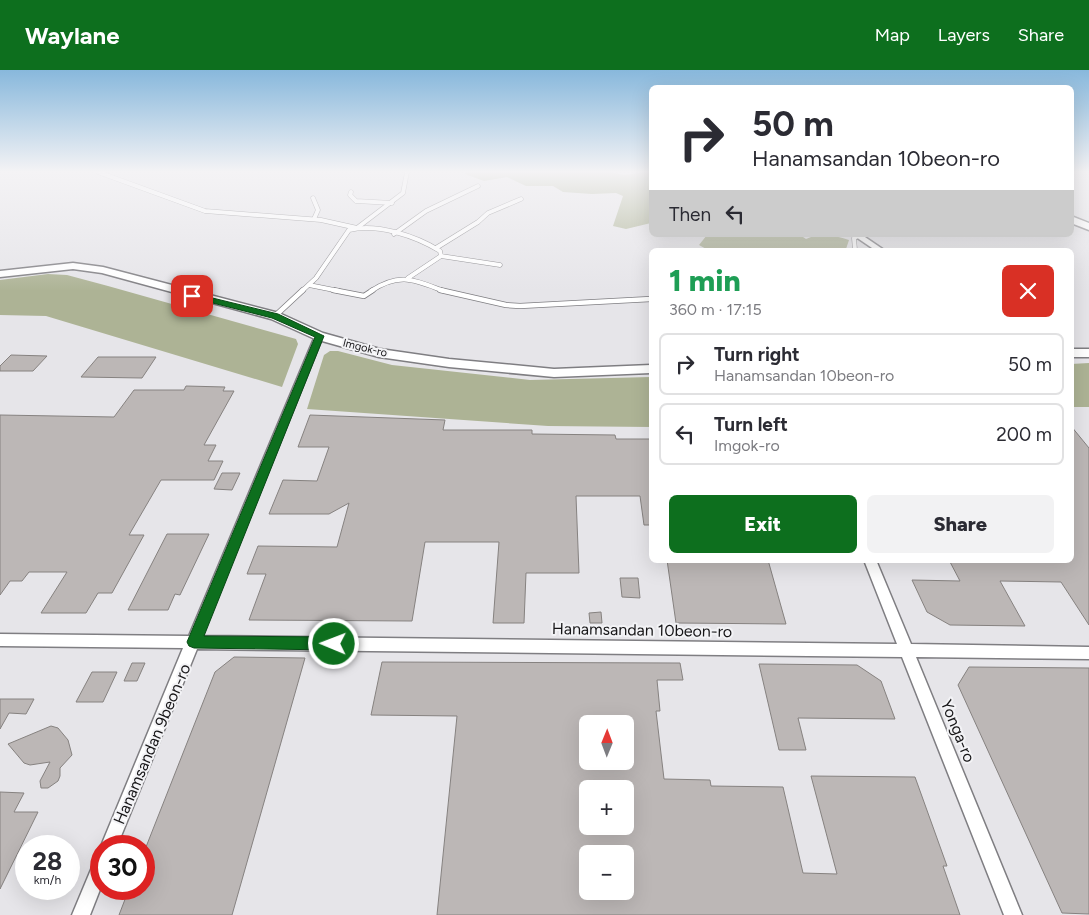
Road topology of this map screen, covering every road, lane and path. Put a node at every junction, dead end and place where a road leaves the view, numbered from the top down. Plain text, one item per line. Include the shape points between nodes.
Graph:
1 (211, 211) edge
2 (317, 211) edge
3 (380, 211) edge
4 (425, 211) edge
5 (492, 211) edge
6 (314, 219) junction
7 (1074, 220) edge
8 (1089, 227) edge
9 (357, 228) junction
10 (394, 234) junction
11 (861, 237) edge
12 (436, 248) junction
13 (877, 248) edge
14 (441, 256) junction
15 (500, 265) dead end
16 (0, 274) edge
17 (408, 278) junction
18 (309, 285) junction
19 (649, 299) edge
20 (275, 316) junction
21 (319, 336) junction
22 (1074, 353) edge
23 (1089, 353) edge
24 (649, 369) edge
25 (871, 563) edge
26 (0, 640) edge
27 (194, 642) junction
28 (907, 652) junction
29 (1089, 653) edge
30 (114, 835) edge
31 (90, 893) edge
32 (81, 915) edge
33 (1013, 915) edge

1 - 6 lane
2 - 6 lane
3 - 9 lane
4 - 10 lane
5 - 12 lane
6 - 9 lane
7 - 8 main road
9 - 10 lane
9 - 18 lane via 349,230
10 - 12 lane
11 - 13 street
12 - 14 lane
14 - 15 lane
14 - 17 lane
16 - 20 main road, Imgok-ro via 73,266 95,268
17 - 18 lane via 385,282 364,296
17 - 19 lane via 449,293 506,305
18 - 20 lane
20 - 21 main road, Imgok-ro
21 - 24 main road, Imgok-ro via 379,353 449,363 554,373
21 - 27 street
22 - 23 main road
25 - 28 street, Yonga-ro
26 - 27 street, Hanamsandan 10beon-ro
27 - 28 street, Hanamsandan 10beon-ro
27 - 30 street, Hanamsandan 9beon-ro
28 - 29 street, Hanamsandan 10beon-ro
28 - 33 street, Yonga-ro
31 - 32 street

